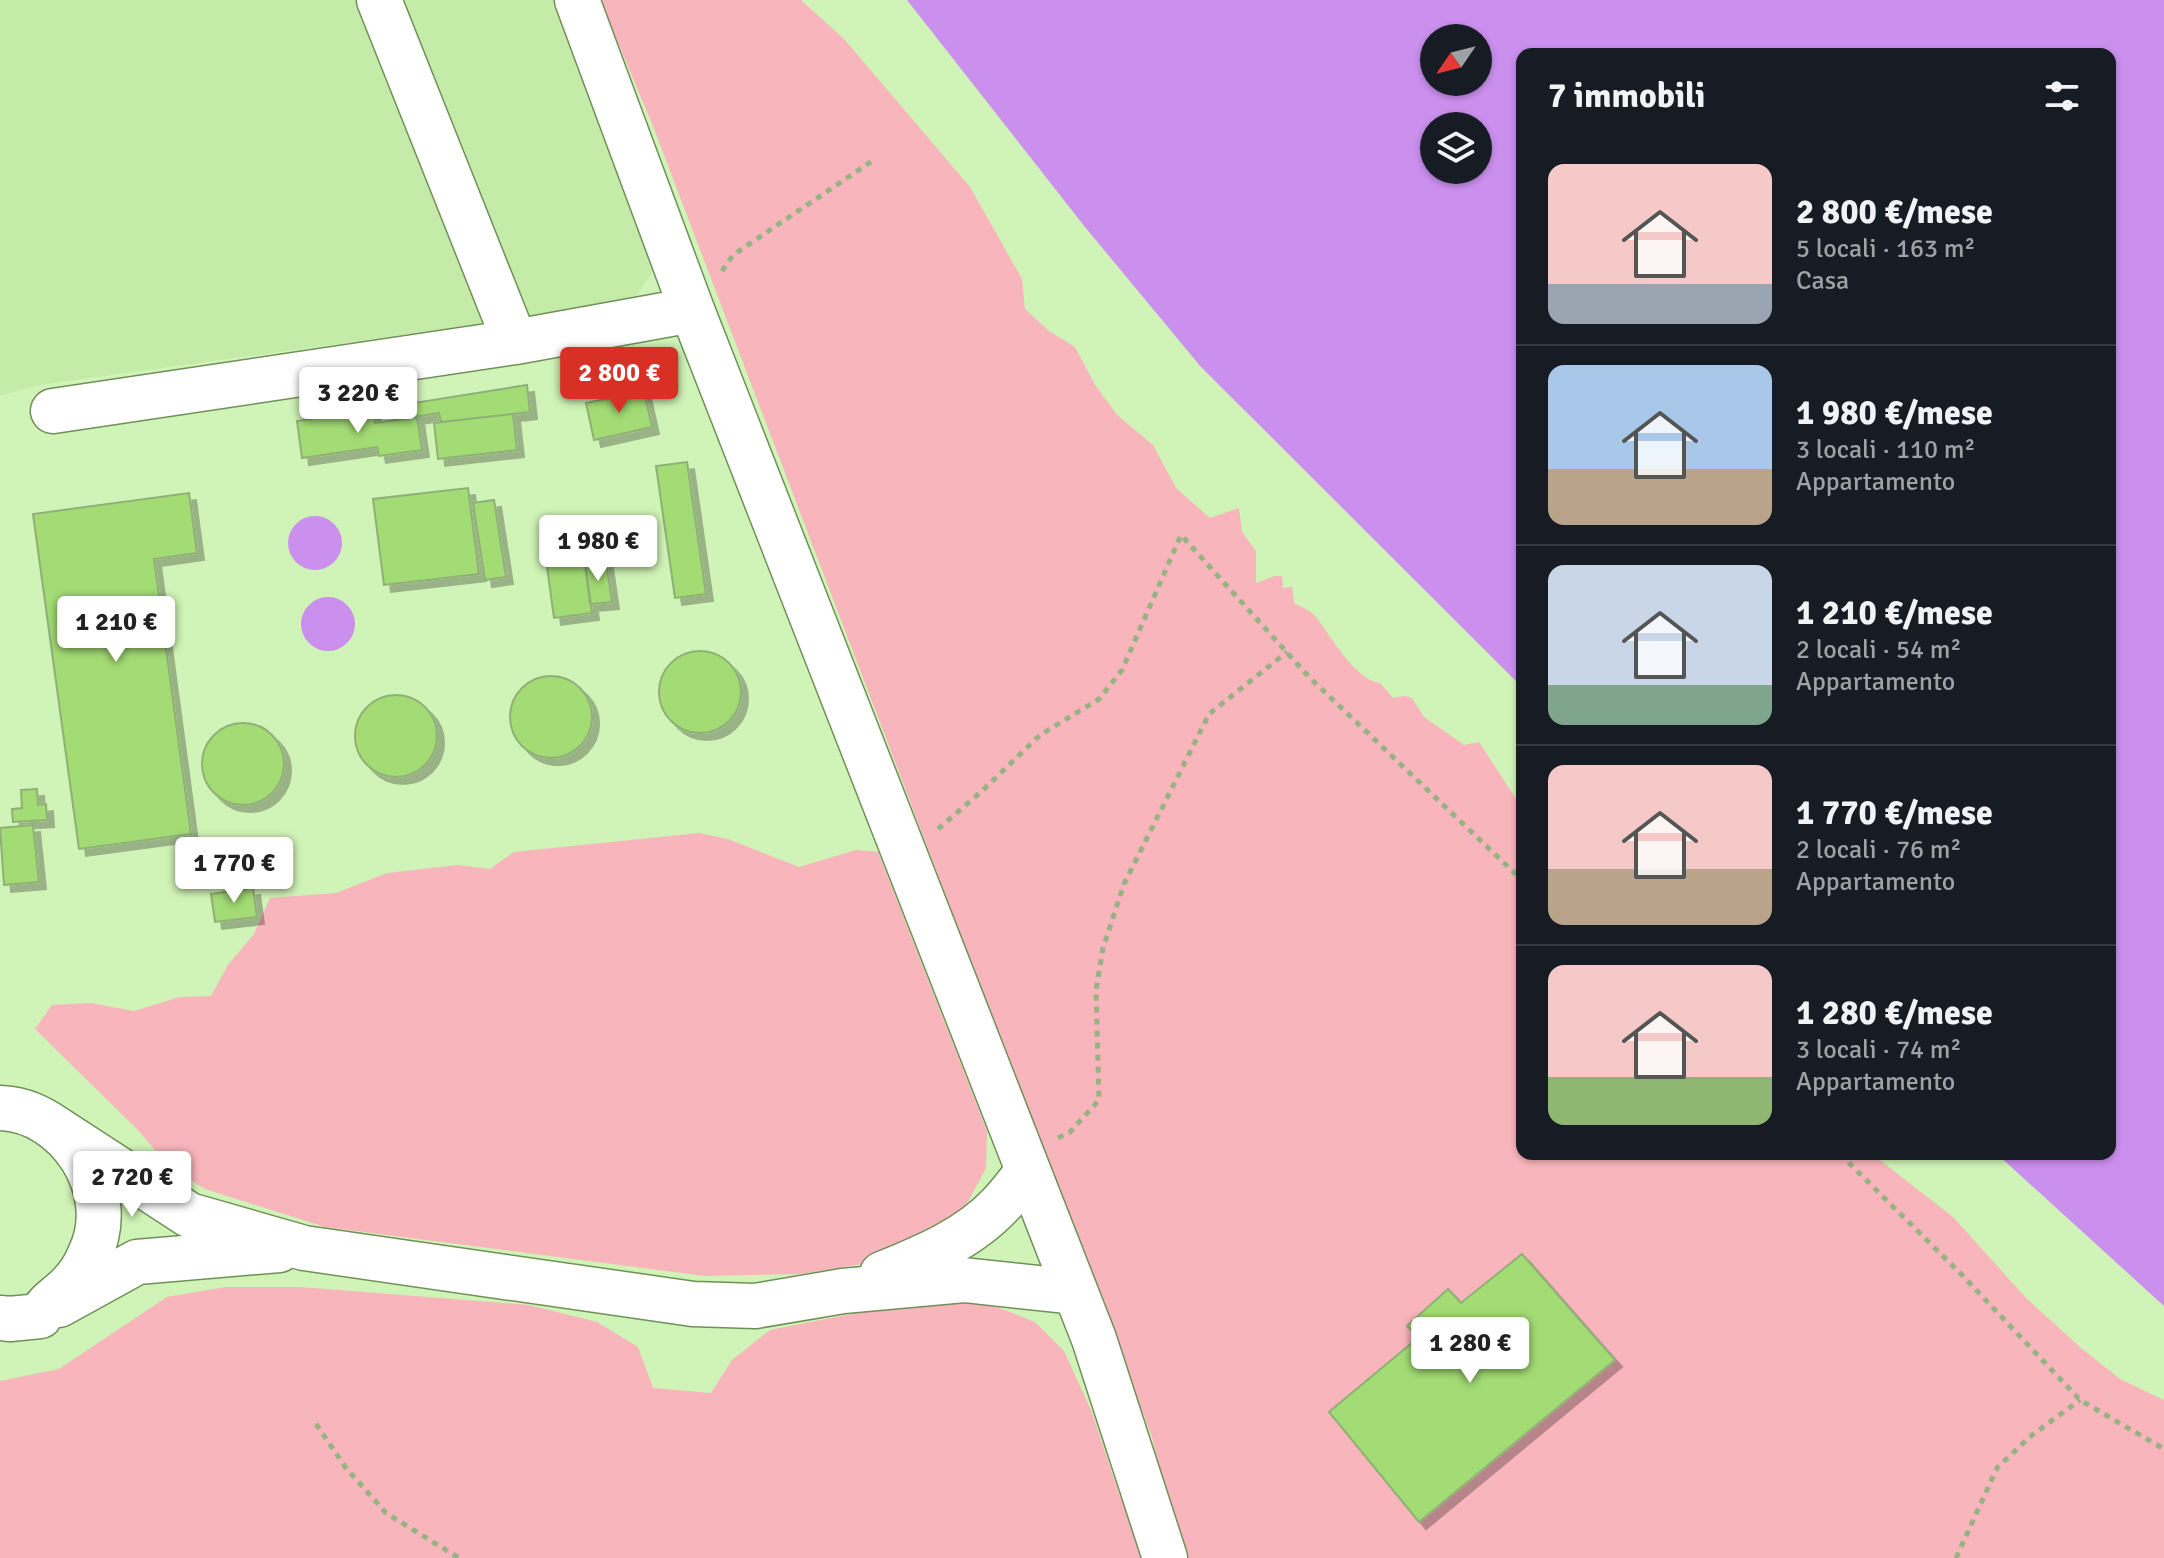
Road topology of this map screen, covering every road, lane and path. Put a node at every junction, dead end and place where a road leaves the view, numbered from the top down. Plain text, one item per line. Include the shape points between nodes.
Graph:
1 (379, 0) edge
2 (577, 0) edge
3 (875, 159) dead end
4 (692, 310) junction
5 (515, 342) junction
6 (53, 411) dead end
7 (1287, 651) junction
8 (899, 838) junction
9 (1516, 874) edge
10 (15, 1111) edge
11 (1846, 1160) edge
12 (1025, 1164) junction
13 (304, 1248) junction
14 (843, 1291) junction
15 (1075, 1292) junction
16 (12, 1320) edge
17 (2080, 1400) junction
18 (316, 1424) dead end
19 (2164, 1449) edge
20 (459, 1558) edge
21 (1165, 1558) edge
22 (1956, 1558) edge

1 - 5 street
2 - 4 street
3 - 4 path via 733,255
4 - 5 street
4 - 8 street
5 - 6 street
7 - 8 path via 1181,535 1122,670 1099,699 1040,735 931,835
7 - 9 path
7 - 12 path via 1209,714 1124,884 1103,948 1096,990 1099,1100 1070,1132
8 - 12 street
10 - 13 street via 189,1215
10 - 16 street via 75,1146 93,1178 99,1215 92,1251 73,1283 45,1307
11 - 17 path
12 - 14 street via 1000,1206 964,1234 930,1255
12 - 15 street
13 - 14 street via 693,1304 755,1306
13 - 16 street via 137,1262
14 - 15 street via 964,1280
15 - 21 street
17 - 19 path
17 - 22 path via 1997,1468
18 - 20 path via 386,1513

